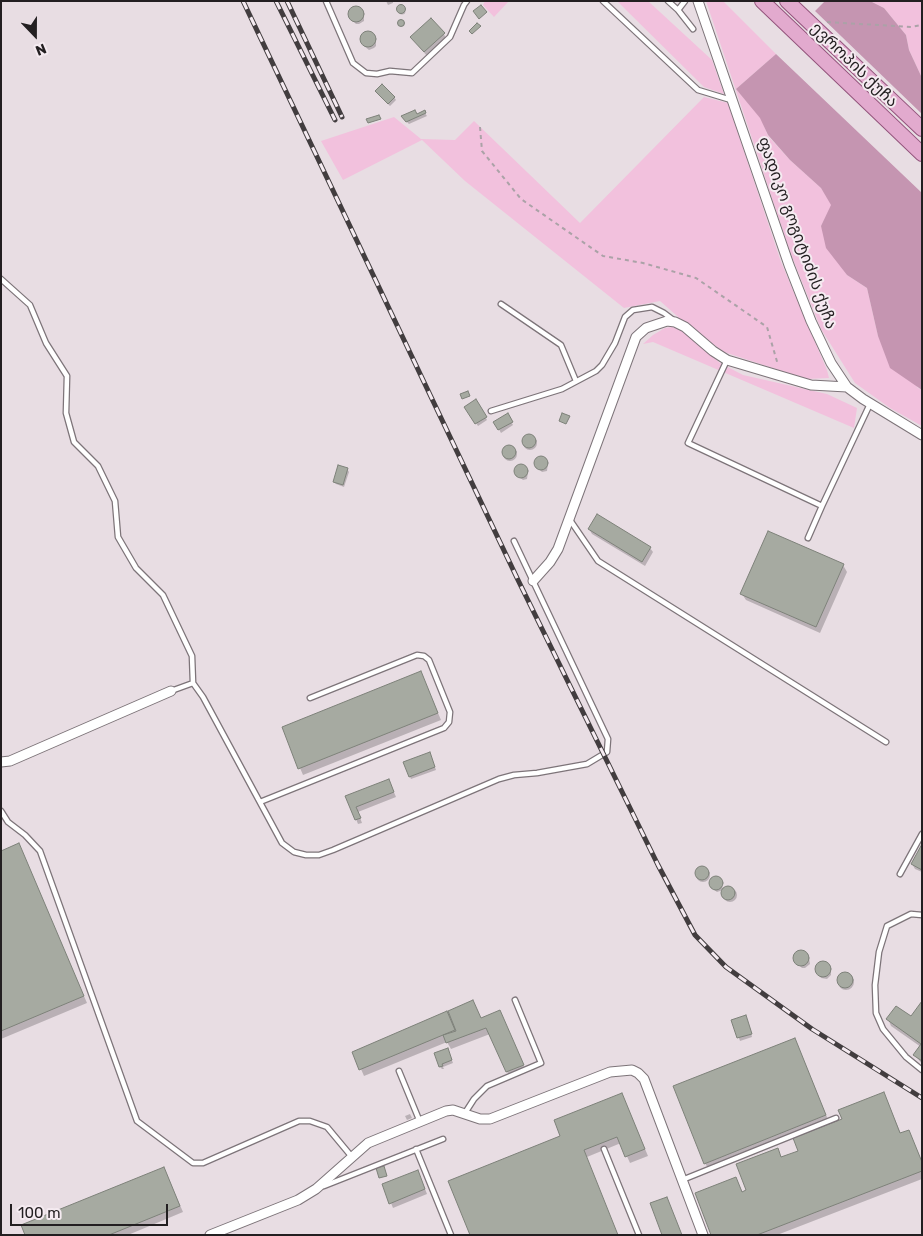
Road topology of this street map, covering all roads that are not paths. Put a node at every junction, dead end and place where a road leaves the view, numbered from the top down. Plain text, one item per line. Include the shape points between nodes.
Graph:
1 (326, 1) edge
2 (603, 1) edge
3 (668, 1) edge
4 (685, 1) edge
5 (698, 1) edge
6 (762, 1) edge
7 (788, 1) edge
8 (464, 2) edge
9 (678, 10) junction
10 (693, 29) dead end
11 (732, 100) junction
12 (922, 130) edge
13 (922, 154) edge
14 (1, 279) edge
15 (501, 304) dead end
16 (675, 322) junction
17 (728, 360) junction
18 (576, 381) junction
19 (847, 387) junction
20 (870, 404) junction
21 (491, 410) dead end
22 (922, 435) edge
23 (822, 506) junction
24 (569, 519) junction
25 (808, 538) dead end
26 (514, 541) dead end
27 (533, 581) junction
28 (192, 682) junction
29 (171, 691) joint
30 (310, 698) dead end
31 (886, 742) dead end
32 (1, 762) edge
33 (260, 802) junction
34 (1, 811) edge
35 (922, 834) edge
36 (900, 874) dead end
37 (922, 915) edge
38 (515, 1000) dead end
39 (922, 1070) edge
40 (399, 1071) dead end
41 (464, 1113) junction
42 (836, 1118) dead end
43 (420, 1122) junction
44 (443, 1139) dead end
45 (604, 1148) dead end
46 (416, 1150) junction
47 (352, 1157) junction
48 (682, 1180) junction
49 (316, 1189) junction
50 (210, 1235) edge
51 (451, 1235) edge
52 (639, 1235) edge
53 (703, 1235) edge

1 - 8 lane via 354,63 366,73 377,74 390,71 412,73 450,37
2 - 11 lane via 698,90
3 - 9 lane
4 - 9 lane
5 - 11 street, ფადიკო გოგიტიძის ქუჩა
6 - 13 main road, ევროპის ქუჩა
7 - 12 main road, ევროპის ქუჩა
9 - 10 lane
11 - 19 street, ფადიკო გოგიტიძის ქუჩა via 811,321 831,363
14 - 28 lane via 30,305 46,343 68,376 66,413 74,442 98,466 115,500 118,537 136,568 163,595 192,656
15 - 18 lane via 561,345
16 - 17 street
16 - 18 lane via 664,312 652,308 633,310 625,317 602,365
16 - 24 street via 666,321 646,328 636,337
17 - 19 street via 811,385
17 - 23 lane via 688,444
18 - 21 lane via 562,389
19 - 20 street, ფადიკო გოგიტიძის ქუჩა
20 - 22 street, ფადიკო გოგიტიძის ქუჩა
20 - 23 lane
23 - 25 lane
24 - 27 street via 554,555
24 - 31 lane via 598,561
26 - 27 lane
27 - 33 lane via 608,739 607,752 588,764 499,778 319,855 294,852 282,843
28 - 29 lane
28 - 33 lane
29 - 32 street via 10,761
30 - 33 lane via 417,655 424,656 429,660 450,712 449,722 444,728
34 - 47 lane via 8,822 40,851 137,1121 193,1164 204,1163 299,1121 326,1127
35 - 36 lane
37 - 39 lane via 911,914 887,926 879,952 875,985 876,1012 883,1029 906,1057
38 - 41 lane via 541,1063 487,1086
40 - 43 lane
41 - 43 street via 446,1111
41 - 48 street via 490,1119 610,1072 632,1070 644,1079
42 - 48 lane
43 - 47 street via 368,1143
44 - 46 lane
45 - 52 lane
46 - 49 lane
46 - 51 lane
47 - 49 street
48 - 53 street
49 - 50 street via 298,1200

